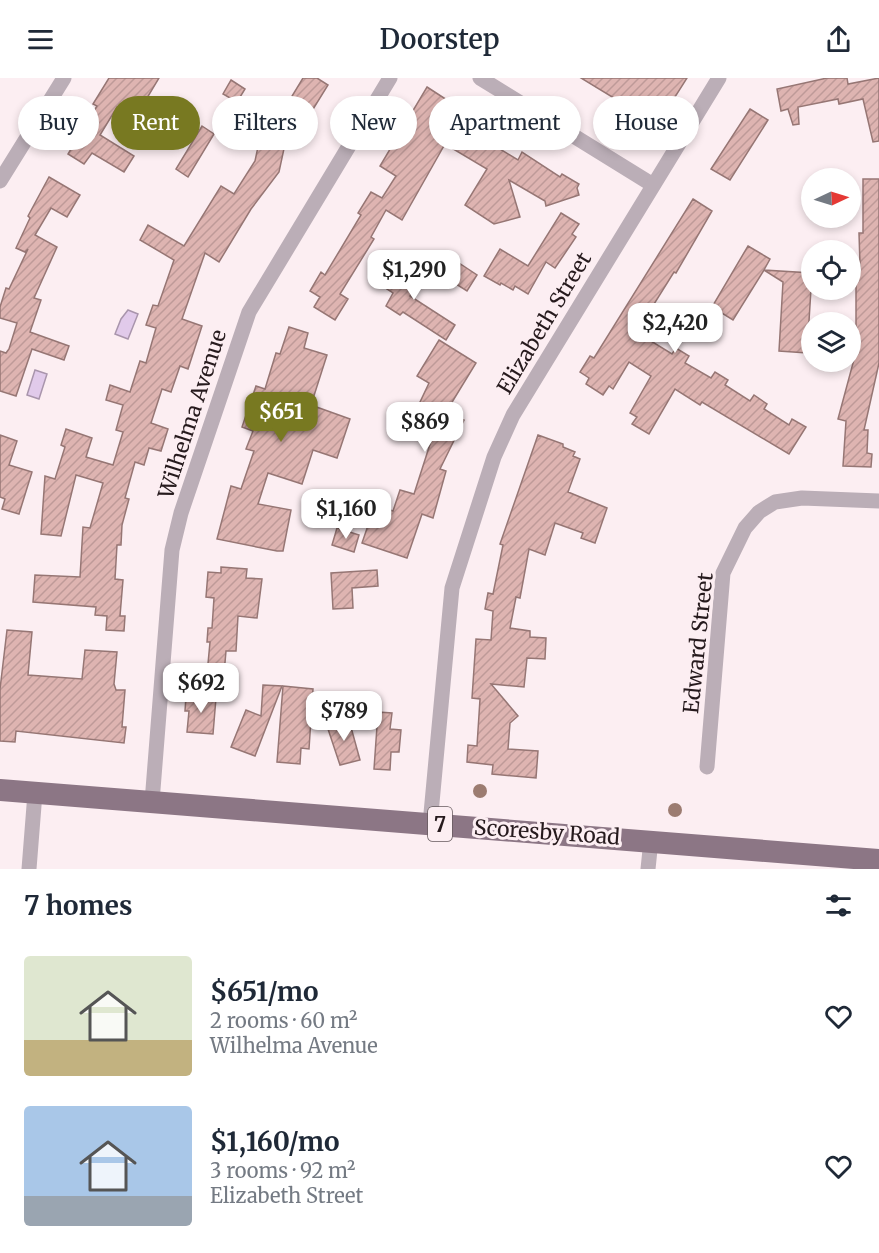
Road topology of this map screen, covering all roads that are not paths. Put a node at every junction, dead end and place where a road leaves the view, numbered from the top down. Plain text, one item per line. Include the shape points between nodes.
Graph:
1 (64, 78) edge
2 (390, 78) edge
3 (480, 78) edge
4 (719, 78) edge
5 (0, 181) edge
6 (653, 185) junction
7 (879, 501) edge
8 (707, 767) dead end
9 (0, 790) edge
10 (35, 793) junction
11 (152, 802) junction
12 (430, 824) junction
13 (651, 840) junction
14 (879, 860) edge
15 (29, 869) edge
16 (648, 869) edge

1 - 5 street
2 - 11 street, Wilhelma Avenue via 249,312 181,513 172,550
3 - 6 street
4 - 6 street, Elizabeth Street
6 - 12 street, Elizabeth Street via 513,415 494,457 450,596
7 - 8 street, Edward Street via 802,498 775,502 745,528 723,573
9 - 10 main road, Scoresby Road / 7
10 - 11 main road, Scoresby Road / 7
10 - 15 street
11 - 12 main road, Scoresby Road / 7
12 - 13 main road, Scoresby Road / 7
13 - 14 main road, Scoresby Road / 7
13 - 16 street

